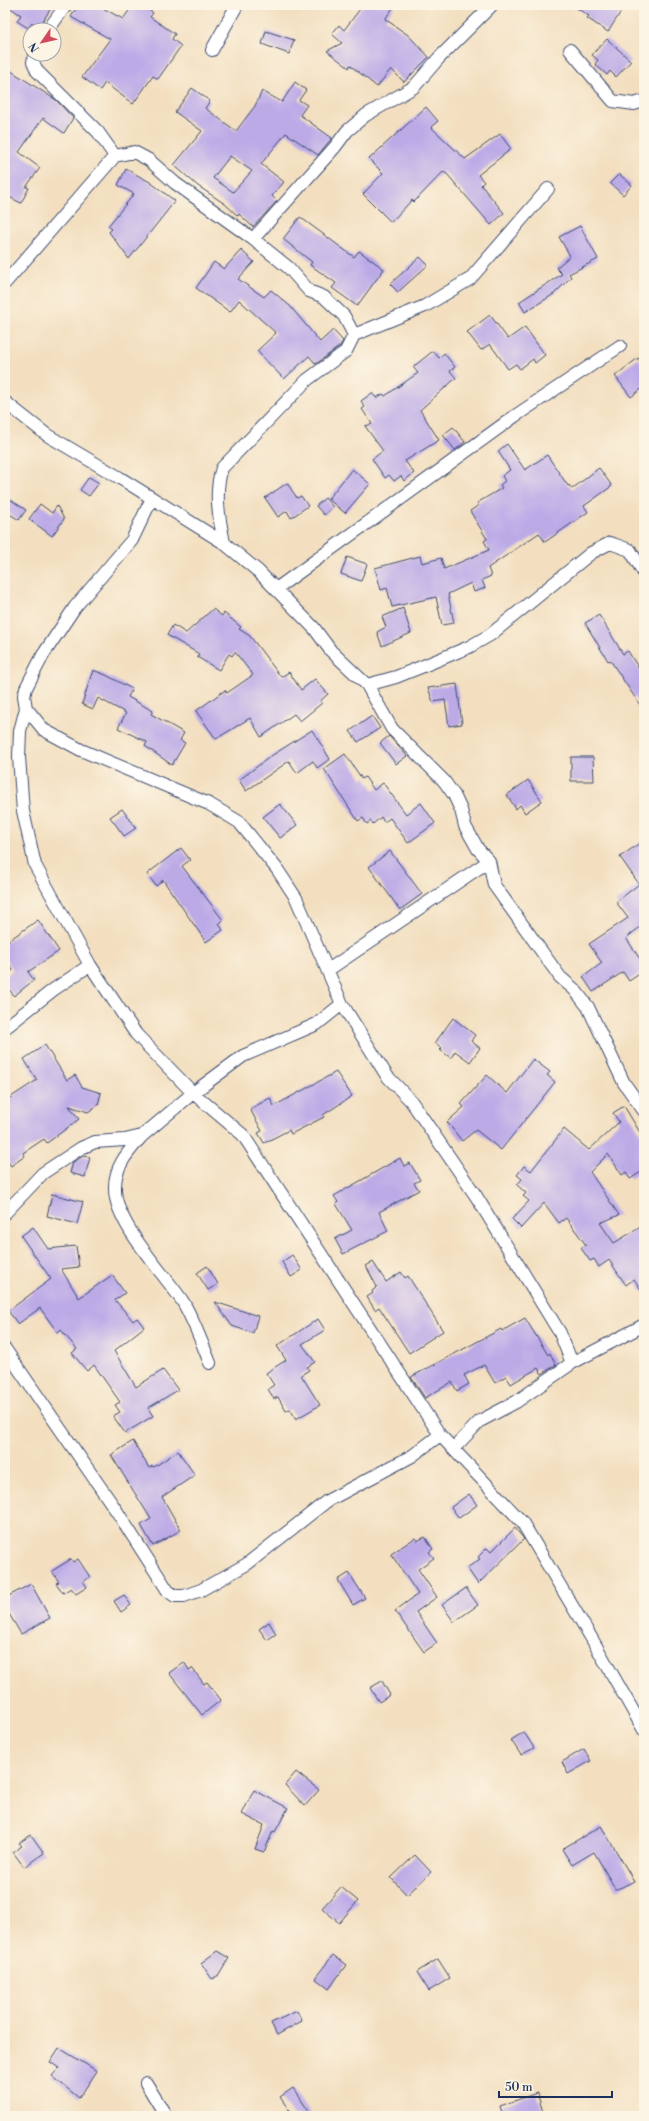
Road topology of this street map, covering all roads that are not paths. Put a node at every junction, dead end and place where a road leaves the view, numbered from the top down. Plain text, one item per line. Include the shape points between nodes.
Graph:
1 (66, 5) edge
2 (237, 5) edge
3 (492, 5) edge
4 (54, 22) edge
5 (212, 50) dead end
6 (570, 50) dead end
7 (33, 62) edge
8 (644, 101) edge
9 (115, 156) junction
10 (548, 189) dead end
11 (253, 239) junction
12 (5, 283) edge
13 (354, 335) junction
14 (620, 346) dead end
15 (5, 402) edge
16 (152, 498) junction
17 (218, 515) junction
18 (200, 528) junction
19 (224, 543) junction
20 (644, 573) edge
21 (276, 589) junction
22 (367, 685) junction
23 (26, 708) junction
24 (489, 861) junction
25 (90, 965) junction
26 (328, 970) junction
27 (342, 1004) junction
28 (5, 1028) edge
29 (193, 1093) junction
30 (644, 1111) edge
31 (142, 1136) junction
32 (5, 1212) edge
33 (644, 1325) edge
34 (5, 1349) edge
35 (210, 1363) dead end
36 (572, 1364) junction
37 (440, 1436) junction
38 (453, 1449) junction
39 (644, 1730) edge
40 (146, 2083) dead end
41 (166, 2116) edge

1 - 4 street
2 - 5 street
3 - 11 street via 438,59 414,88 366,115 347,130
6 - 8 street via 614,101 634,104
7 - 9 street via 37,71 98,132
9 - 11 street via 125,153 140,154 175,183
9 - 12 street
10 - 13 street via 470,279 425,306
11 - 13 street via 289,268 309,291 324,297 344,316
13 - 17 street via 346,350 307,380 222,468
14 - 21 street via 515,416
15 - 16 street via 47,435
16 - 18 street
16 - 23 street via 132,540 75,607 43,655 26,688
17 - 18 street
17 - 19 street
18 - 19 street
19 - 21 street
20 - 22 street via 630,550 610,543 591,554 490,635 469,647 396,678
21 - 22 street via 314,628 331,651
22 - 24 street via 392,729 444,781 454,795 465,826 478,849
23 - 25 street via 20,731 18,757 23,812 35,865
23 - 26 street via 44,730 82,750 209,804 239,822 277,869 296,898
24 - 26 street
24 - 30 street via 494,885 560,977 575,990 588,1007 624,1083
25 - 28 street
25 - 29 street via 136,1034
26 - 27 street
27 - 29 street via 317,1024 244,1056
27 - 36 street via 387,1076 411,1101 476,1196 560,1333
29 - 31 street
29 - 37 street via 243,1135
31 - 32 street via 95,1142 81,1148 43,1173
31 - 35 street via 120,1162 115,1189 120,1209 128,1227 182,1302
33 - 36 street
34 - 37 street via 116,1510 168,1591 175,1596 202,1590 247,1564 327,1501 412,1456
36 - 38 street via 516,1402 480,1421
37 - 38 street
38 - 39 street via 522,1522
40 - 41 street

